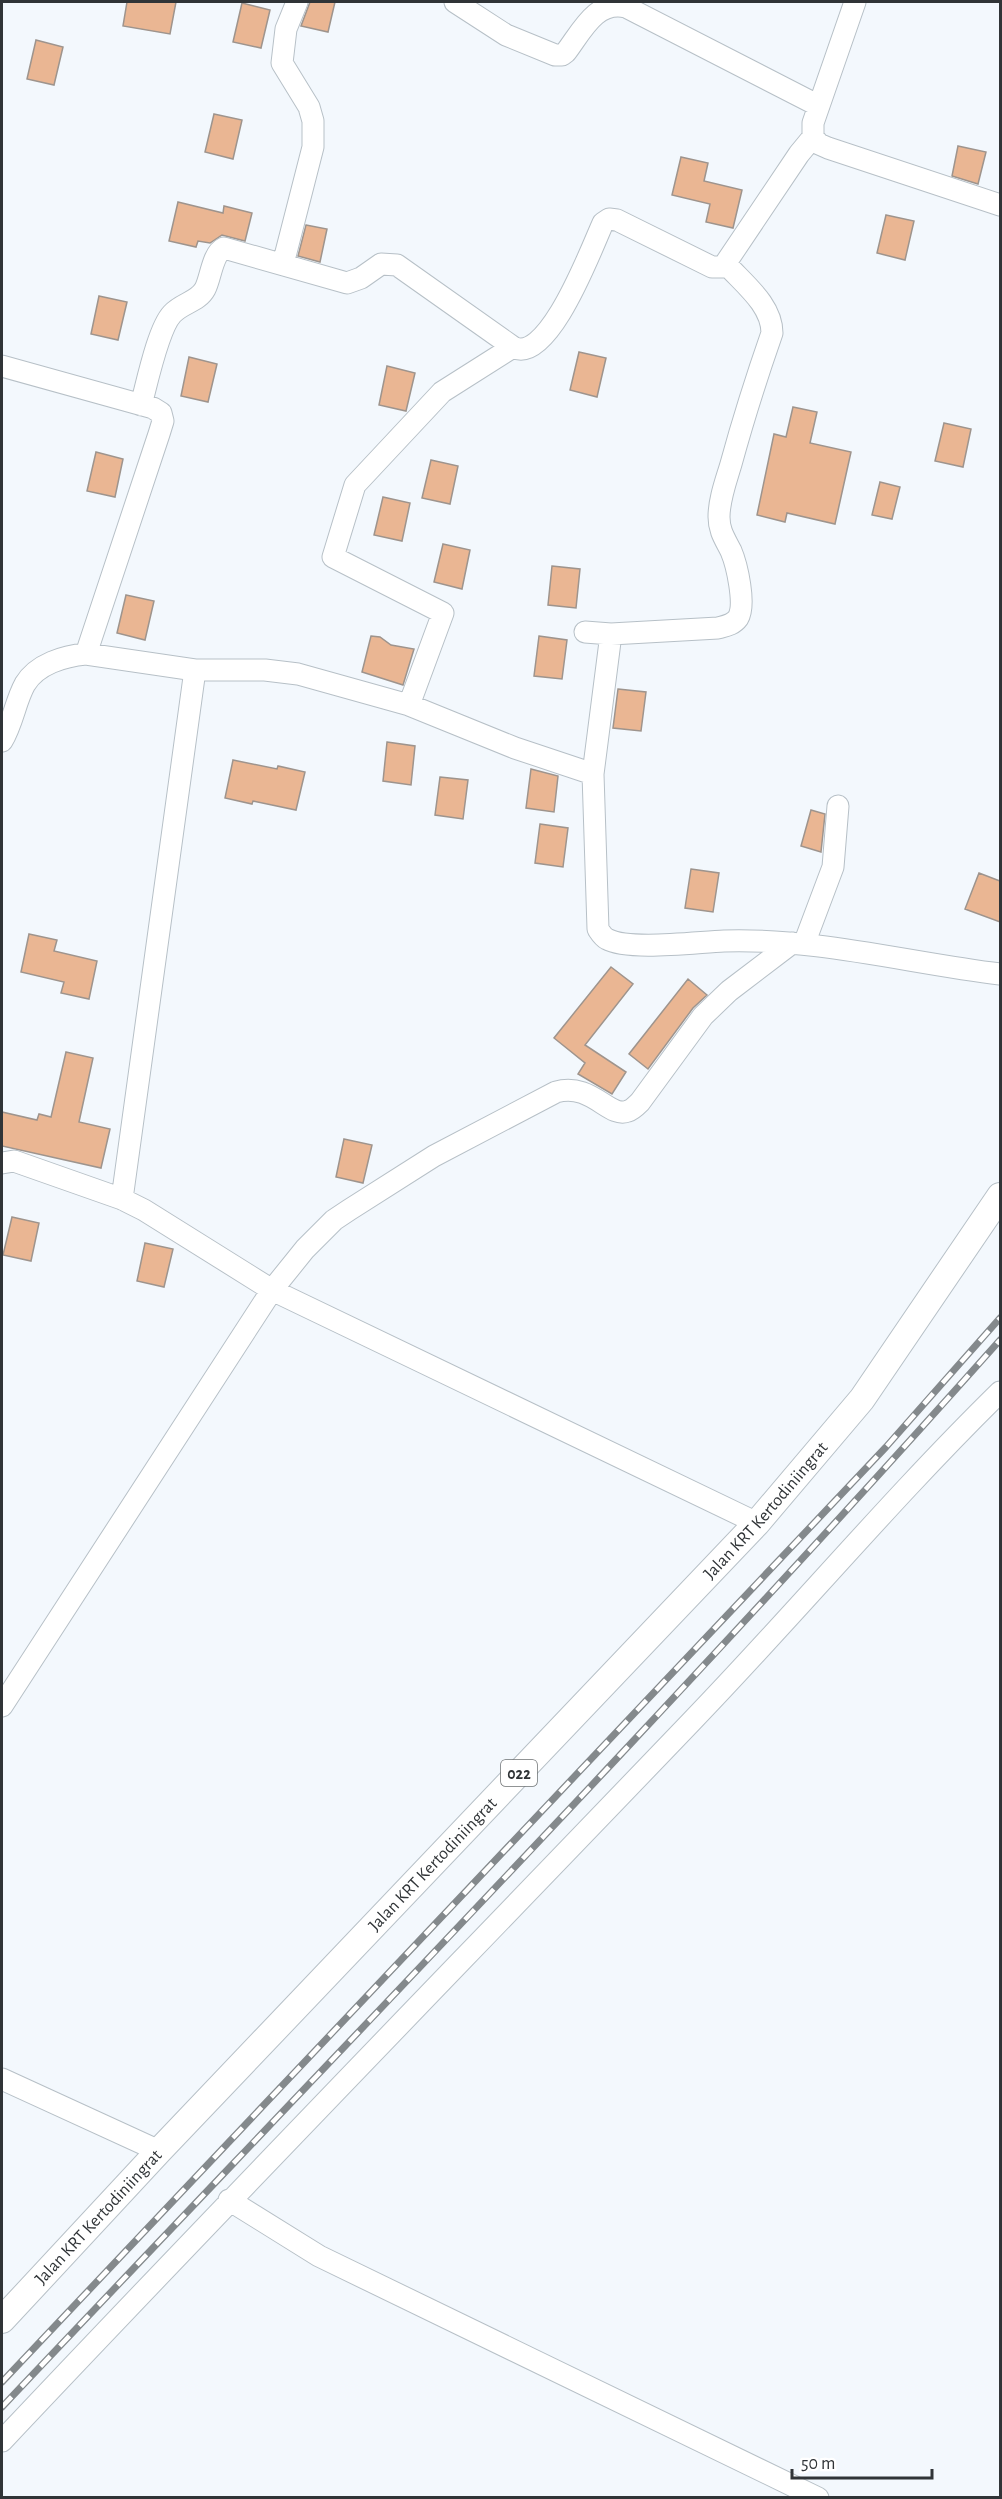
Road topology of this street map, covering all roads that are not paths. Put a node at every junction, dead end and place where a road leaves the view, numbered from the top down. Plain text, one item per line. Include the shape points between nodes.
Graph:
1 (297, 2) edge
2 (455, 2) edge
3 (855, 2) edge
4 (819, 106) junction
5 (813, 137) junction
6 (1000, 205) edge
7 (283, 264) junction
8 (727, 265) junction
9 (513, 347) junction
10 (2, 366) edge
11 (141, 405) junction
12 (585, 632) dead end
13 (610, 634) junction
14 (86, 654) junction
15 (195, 670) junction
16 (409, 705) junction
17 (2, 741) edge
18 (593, 774) junction
19 (838, 807) dead end
20 (798, 943) junction
21 (1000, 974) edge
22 (2, 1163) edge
23 (1000, 1196) edge
24 (122, 1199) junction
25 (272, 1290) junction
26 (1000, 1392) edge
27 (757, 1523) junction
28 (2, 1706) edge
29 (2, 2079) edge
30 (159, 2151) junction
31 (229, 2200) junction
32 (2, 2320) edge
33 (2, 2441) edge
34 (818, 2498) edge

1 - 7 street via 286,29 282,63 309,107 314,134
2 - 4 street via 506,35 555,55 566,52 596,12 611,5 626,7
3 - 4 street
4 - 5 street
5 - 6 street via 828,148
5 - 8 street
7 - 9 street via 347,283 381,264 397,265
7 - 11 street via 220,250 204,291 171,315 164,328
8 - 9 street via 712,267 609,219 603,223 554,324 530,348
8 - 13 street via 760,301 772,324 720,501 720,532 738,576 738,617 729,625 718,627
9 - 16 street via 442,392 356,485 333,557 442,613
10 - 11 street
11 - 14 street via 161,413 163,421
12 - 13 street
13 - 18 street
14 - 15 street
14 - 17 street via 69,656 34,672
15 - 16 street via 298,674
15 - 24 street
16 - 18 street via 515,748
18 - 20 street via 596,912 598,929 604,938 636,944
19 - 20 street via 833,867
20 - 21 street
20 - 25 street via 729,991 703,1016 640,1102 628,1112 618,1112 573,1090 556,1092 521,1109 434,1155 334,1220
22 - 24 street via 14,1161
23 - 27 main road, Jalan KRT Kertodiniingrat / 022 via 862,1399
24 - 25 street
25 - 27 street
25 - 28 street
26 - 31 street via 696,1718
27 - 30 main road, Jalan KRT Kertodiniingrat / 022
29 - 30 street
30 - 32 main road, Jalan KRT Kertodiniingrat / 022
31 - 33 street
31 - 34 street via 320,2256

